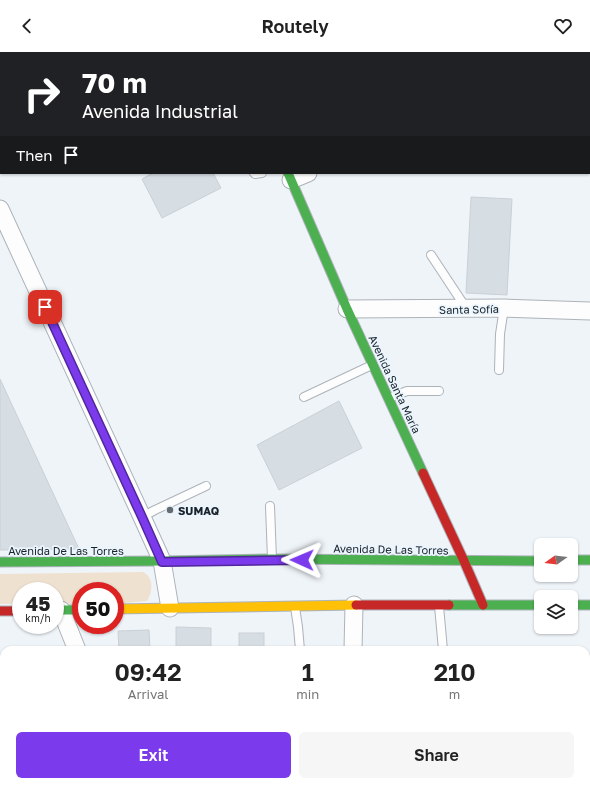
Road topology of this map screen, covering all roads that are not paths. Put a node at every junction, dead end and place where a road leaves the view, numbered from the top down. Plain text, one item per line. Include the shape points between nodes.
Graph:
1 (304, 174) edge
2 (290, 177) edge
3 (0, 209) edge
4 (431, 255) dead end
5 (504, 308) junction
6 (347, 309) junction
7 (466, 309) junction
8 (590, 311) edge
9 (372, 364) junction
10 (500, 370) dead end
11 (439, 391) dead end
12 (304, 397) dead end
13 (388, 398) junction
14 (206, 486) dead end
15 (270, 506) dead end
16 (142, 517) junction
17 (272, 560) junction
18 (578, 560) edge
19 (590, 560) edge
20 (464, 561) junction
21 (534, 561) edge
22 (0, 562) edge
23 (162, 562) junction
24 (354, 605) junction
25 (438, 605) junction
26 (483, 605) junction
27 (534, 605) edge
28 (578, 605) edge
29 (590, 605) edge
30 (295, 606) junction
31 (170, 608) junction
32 (124, 609) edge
33 (0, 611) edge
34 (12, 611) edge
35 (64, 623) edge
36 (75, 646) edge
37 (300, 646) edge
38 (353, 646) edge
39 (443, 646) edge

1 - 2 street
2 - 6 main road, Avenida Santa María
3 - 16 street
4 - 7 lane
5 - 7 street, Santa Sofía
5 - 8 street, Santa Sofía
5 - 10 lane via 500,334
6 - 7 street, Santa Sofía
6 - 9 main road, Avenida Santa María
9 - 12 lane
9 - 13 main road, Avenida Santa María
11 - 13 lane via 407,391
13 - 20 main road, Avenida Santa María
14 - 16 lane
15 - 17 lane
16 - 23 street
17 - 20 main road, Avenida De Las Torres
17 - 23 main road, Avenida De Las Torres
18 - 19 main road
20 - 21 main road, Avenida De Las Torres
20 - 26 main road, Avenida Santa María
22 - 23 main road, Avenida De Las Torres
23 - 31 street
24 - 25 main road
24 - 30 main road
24 - 38 street
25 - 26 main road
25 - 39 lane
26 - 27 main road
28 - 29 main road
30 - 31 main road
30 - 37 lane
31 - 32 main road
33 - 34 main road
35 - 36 street

